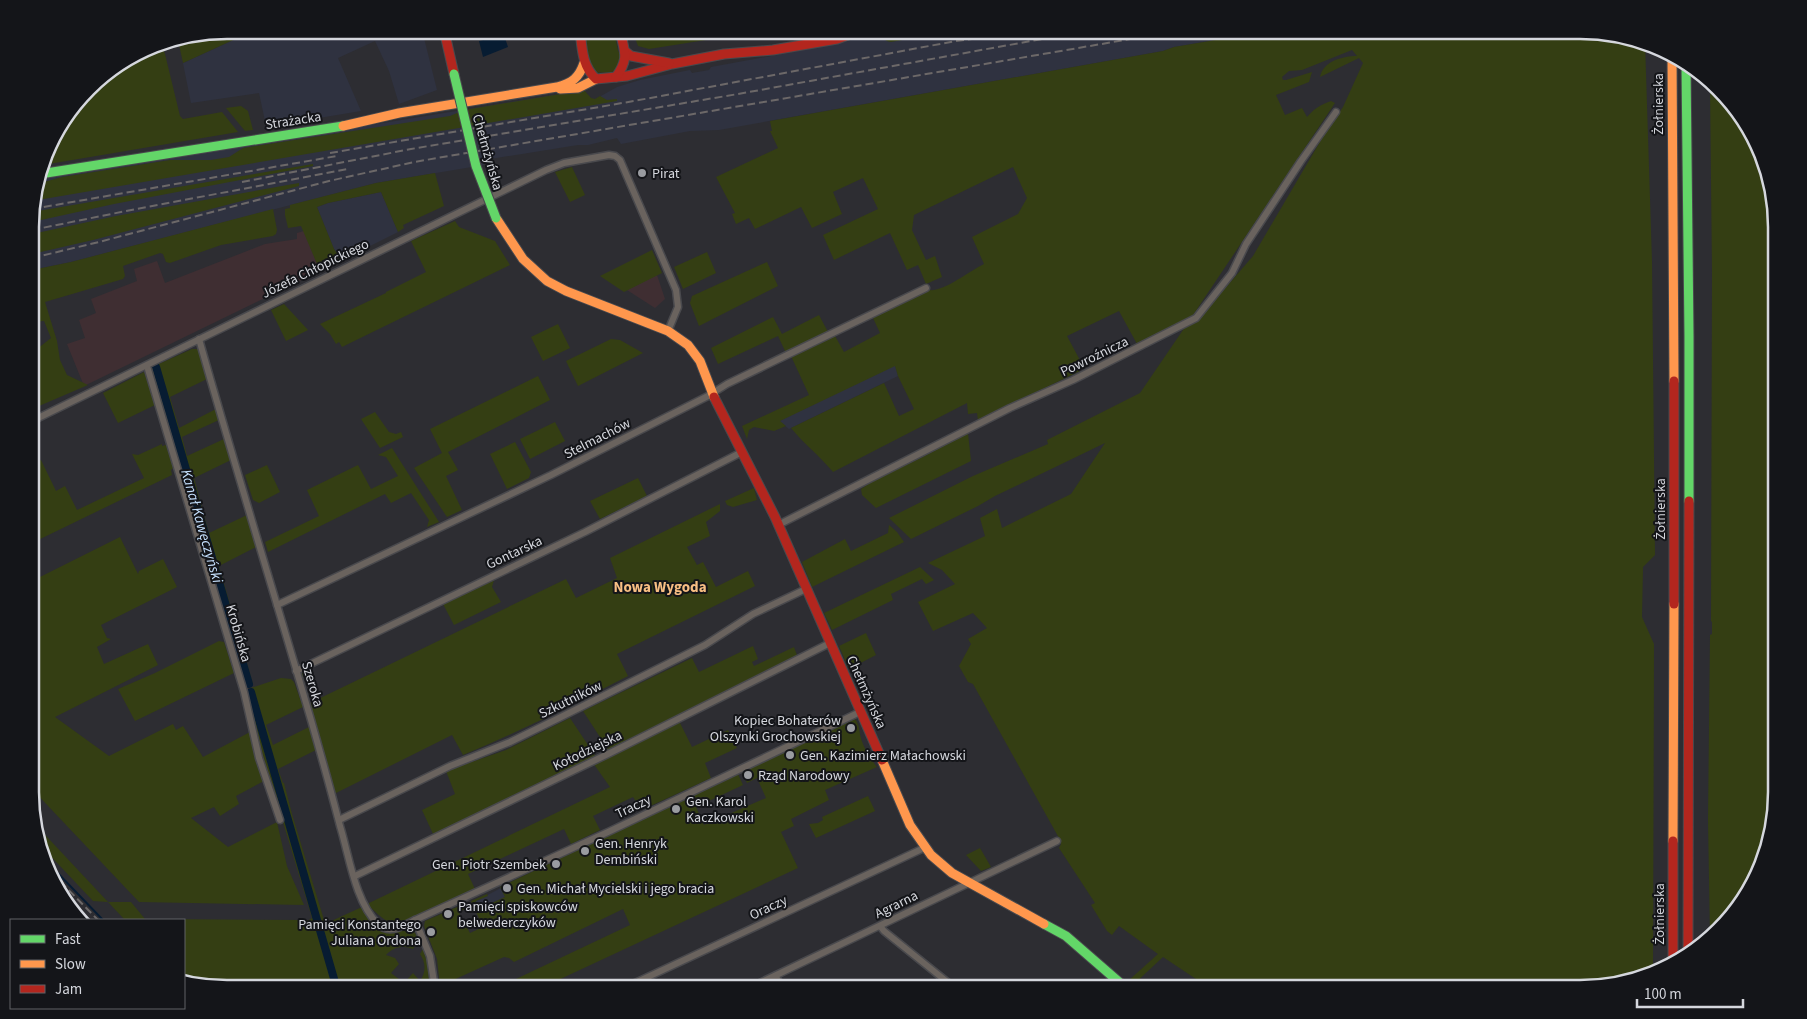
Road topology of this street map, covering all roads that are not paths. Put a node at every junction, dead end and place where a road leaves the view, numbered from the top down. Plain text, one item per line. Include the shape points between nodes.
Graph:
1 (446, 39) edge
2 (581, 39) edge
3 (622, 39) edge
4 (837, 39) edge
5 (626, 52) junction
6 (584, 63) junction
7 (1672, 63) edge
8 (672, 64) junction
9 (1686, 71) edge
10 (616, 77) junction
11 (596, 79) junction
12 (550, 89) junction
13 (1336, 112) dead end
14 (47, 173) edge
15 (926, 288) dead end
16 (668, 331) junction
17 (199, 339) junction
18 (146, 366) junction
19 (712, 394) junction
20 (39, 418) edge
21 (742, 452) junction
22 (778, 525) junction
23 (806, 589) junction
24 (277, 605) junction
25 (830, 643) junction
26 (296, 671) junction
27 (860, 712) junction
28 (280, 820) dead end
29 (339, 820) junction
30 (1057, 841) dead end
31 (924, 848) junction
32 (354, 876) junction
33 (968, 882) junction
34 (415, 920) junction
35 (880, 926) junction
36 (1688, 947) edge
37 (1673, 956) edge
38 (775, 976) junction
39 (434, 980) edge
40 (641, 980) edge
41 (766, 980) edge
42 (778, 980) edge
43 (945, 980) edge
44 (1117, 980) edge

1 - 16 main road, Chełmżyńska, bridge via 478,177 496,218 523,259 547,281 566,291
2 - 6 main road
3 - 5 main road
4 - 8 main road
5 - 8 main road via 631,56
5 - 10 main road via 624,65
6 - 11 main road
6 - 12 main road, Strażacka via 574,82
7 - 37 main road, Żołnierska
8 - 10 main road
9 - 36 main road, Żołnierska
10 - 11 main road, Strażacka
11 - 12 main road, Strażacka via 572,90
12 - 14 main road, Strażacka via 395,114 321,130
13 - 22 street, Powroźnicza via 1300,161 1232,273 1196,318
15 - 19 street, Stelmachów
16 - 17 street, Józefa Chłopickiego via 677,310 676,290 622,164 615,156 608,155 553,167
16 - 19 main road, Chełmżyńska via 695,353
17 - 18 street, Józefa Chłopickiego
17 - 24 street, Szeroka
18 - 20 street, Józefa Chłopickiego
18 - 28 street, Krobińska via 244,692 259,758
19 - 21 main road, Chełmżyńska
19 - 24 street, Stelmachów via 551,475
21 - 22 main road, Chełmżyńska
21 - 26 street, Gontarska via 585,532
22 - 23 main road, Chełmżyńska
23 - 25 main road, Chełmżyńska
23 - 29 street, Szkutników via 753,614 705,645 559,718
24 - 26 street, Szeroka
25 - 27 main road, Chełmżyńska
25 - 32 street, Kołodziejska
26 - 29 street, Szeroka
27 - 31 main road, Chełmżyńska via 914,833
27 - 34 street, Traczy
29 - 32 street, Szeroka
30 - 33 street, Agrarna
31 - 33 main road, Chełmżyńska via 944,868
31 - 40 street, Oraczy
32 - 34 street, Szeroka via 364,905 376,923 388,930
33 - 35 street, Agrarna
33 - 44 main road, Chełmżyńska via 1066,936
34 - 39 street via 430,956
35 - 38 street, Agrarna
35 - 43 street
38 - 41 street, Agrarna
38 - 42 street

